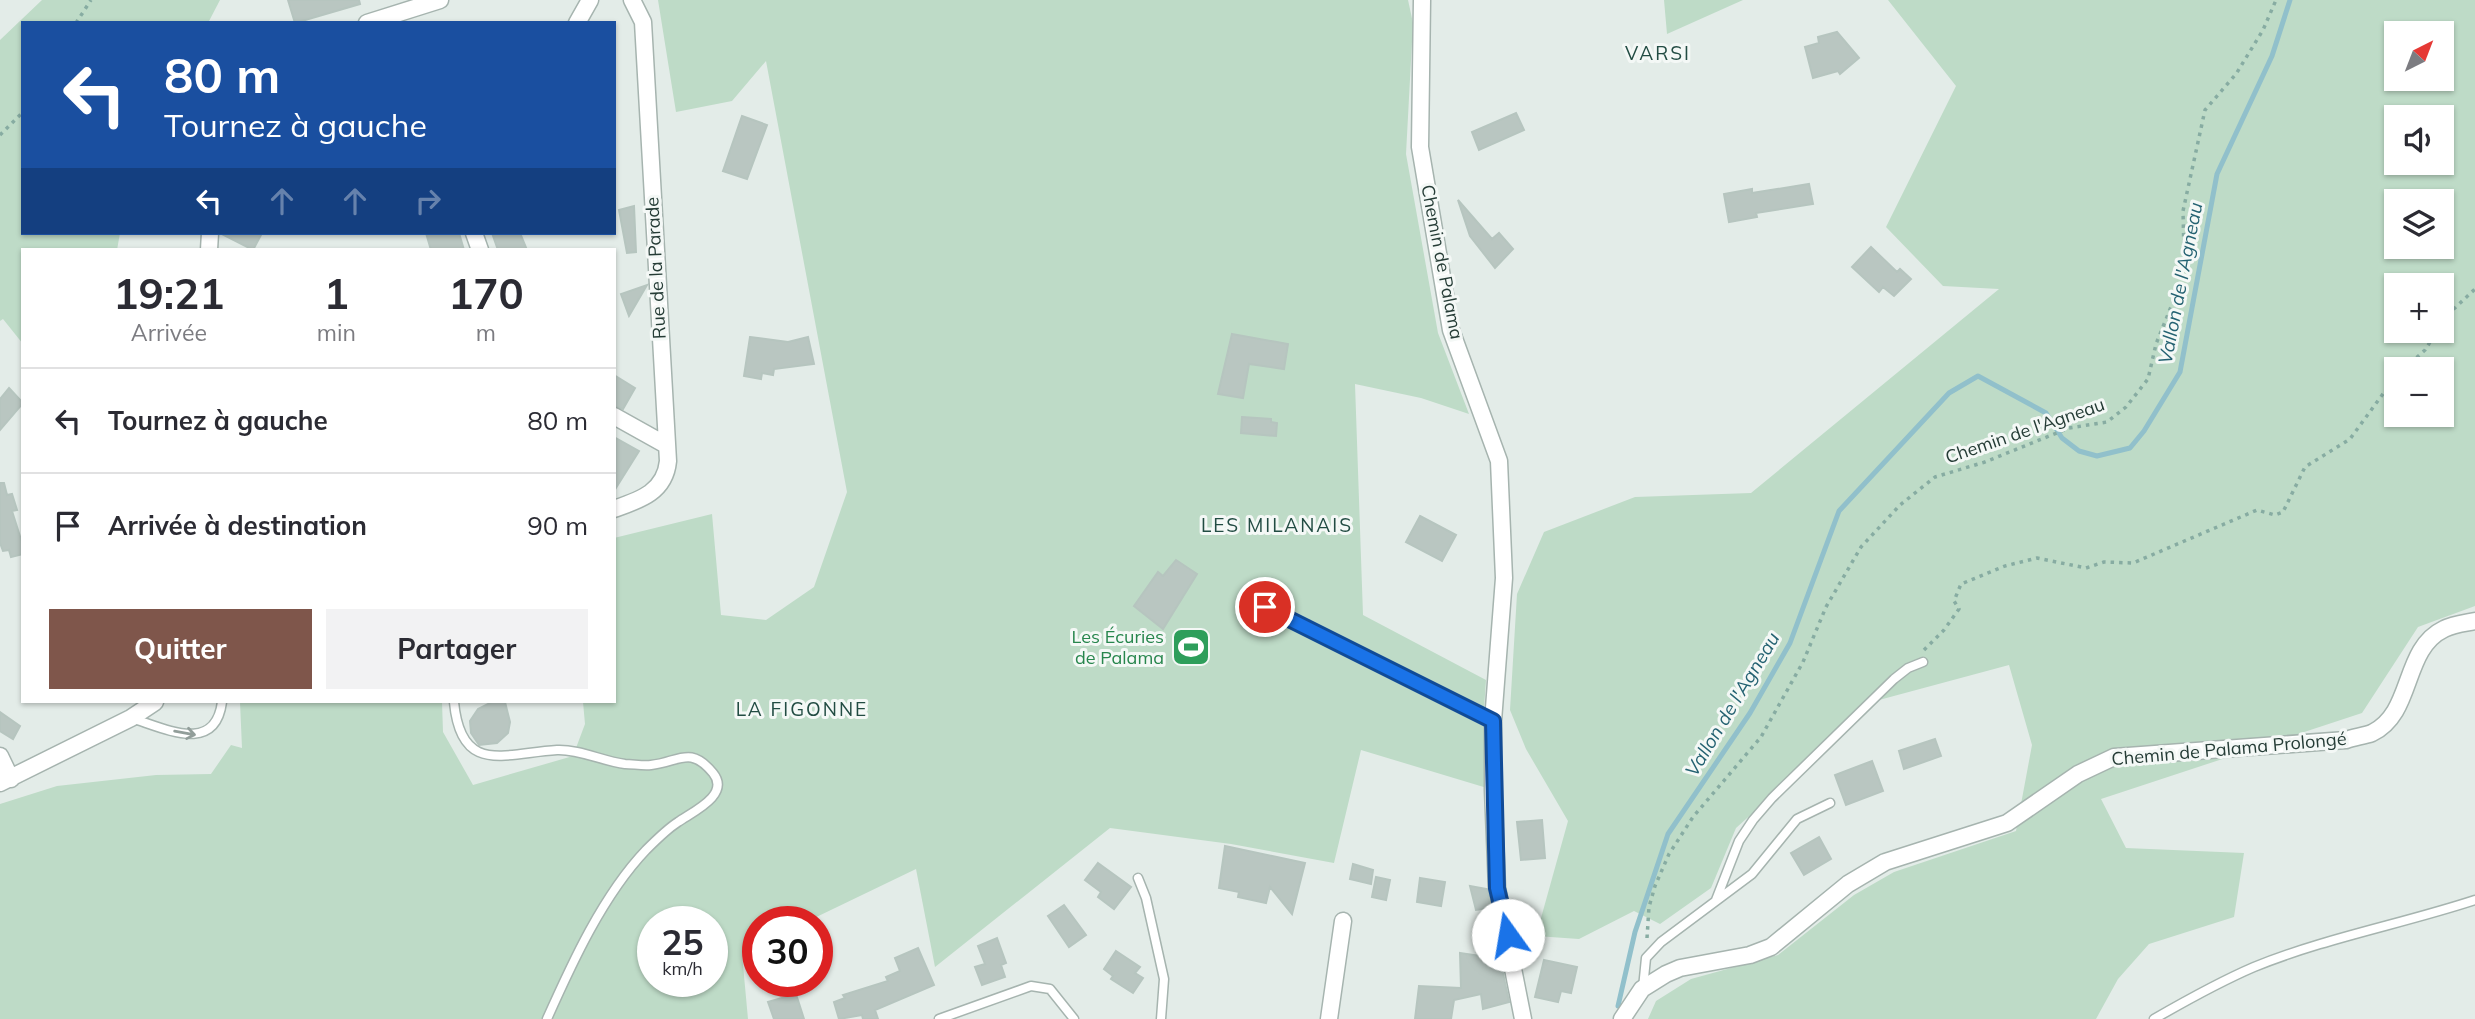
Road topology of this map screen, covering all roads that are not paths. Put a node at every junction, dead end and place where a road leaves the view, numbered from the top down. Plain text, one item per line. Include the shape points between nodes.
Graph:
1 (440, 0) edge
2 (590, 0) edge
3 (632, 0) edge
4 (1422, 0) edge
5 (374, 21) edge
6 (578, 21) edge
7 (616, 417) edge
8 (666, 445) junction
9 (616, 508) edge
10 (1265, 607) dead end
11 (2475, 621) edge
12 (1923, 662) dead end
13 (154, 703) edge
14 (222, 703) edge
15 (454, 703) edge
16 (131, 718) junction
17 (1493, 721) junction
18 (0, 756) edge
19 (5, 781) edge
20 (1830, 803) dead end
21 (1138, 878) dead end
22 (1716, 900) junction
23 (2475, 900) edge
24 (1343, 921) dead end
25 (1642, 989) junction
26 (547, 1019) edge
27 (939, 1019) edge
28 (1074, 1019) edge
29 (1161, 1019) edge
30 (1329, 1019) edge
31 (1523, 1019) edge
32 (1622, 1019) edge
33 (2154, 1019) edge

1 - 5 street
2 - 6 street
3 - 8 street, Rue de la Parade via 643,22
4 - 17 street, Chemin de Palama via 1420,147 1451,330 1499,461 1504,578
7 - 8 street
8 - 9 street, Rue de la Parade via 667,474 656,490
10 - 17 lane
11 - 25 street, Chemin de Palama Prolongé via 2443,629 2428,642 2397,709 2371,733 2346,740 2114,757 2086,769 2007,823 1885,862 1848,884 1771,947 1680,968
12 - 22 lane via 1908,668 1766,806 1739,841
13 - 16 street
16 -> 14 lane via 199,735 211,728
15 - 26 lane via 461,737 494,758 560,750 623,764 652,765 684,756 701,760 716,776 717,790 708,802 676,823 623,878 569,969
16 - 19 street
17 - 31 street, Chemin de Palama via 1497,888
18 - 19 street
20 - 22 lane via 1797,819 1752,874
21 - 29 lane via 1164,979
22 - 25 lane via 1646,958
23 - 33 lane via 2257,967
24 - 30 street
25 - 32 street, Chemin de Palama Prolongé
27 - 28 lane via 1031,986 1050,989

